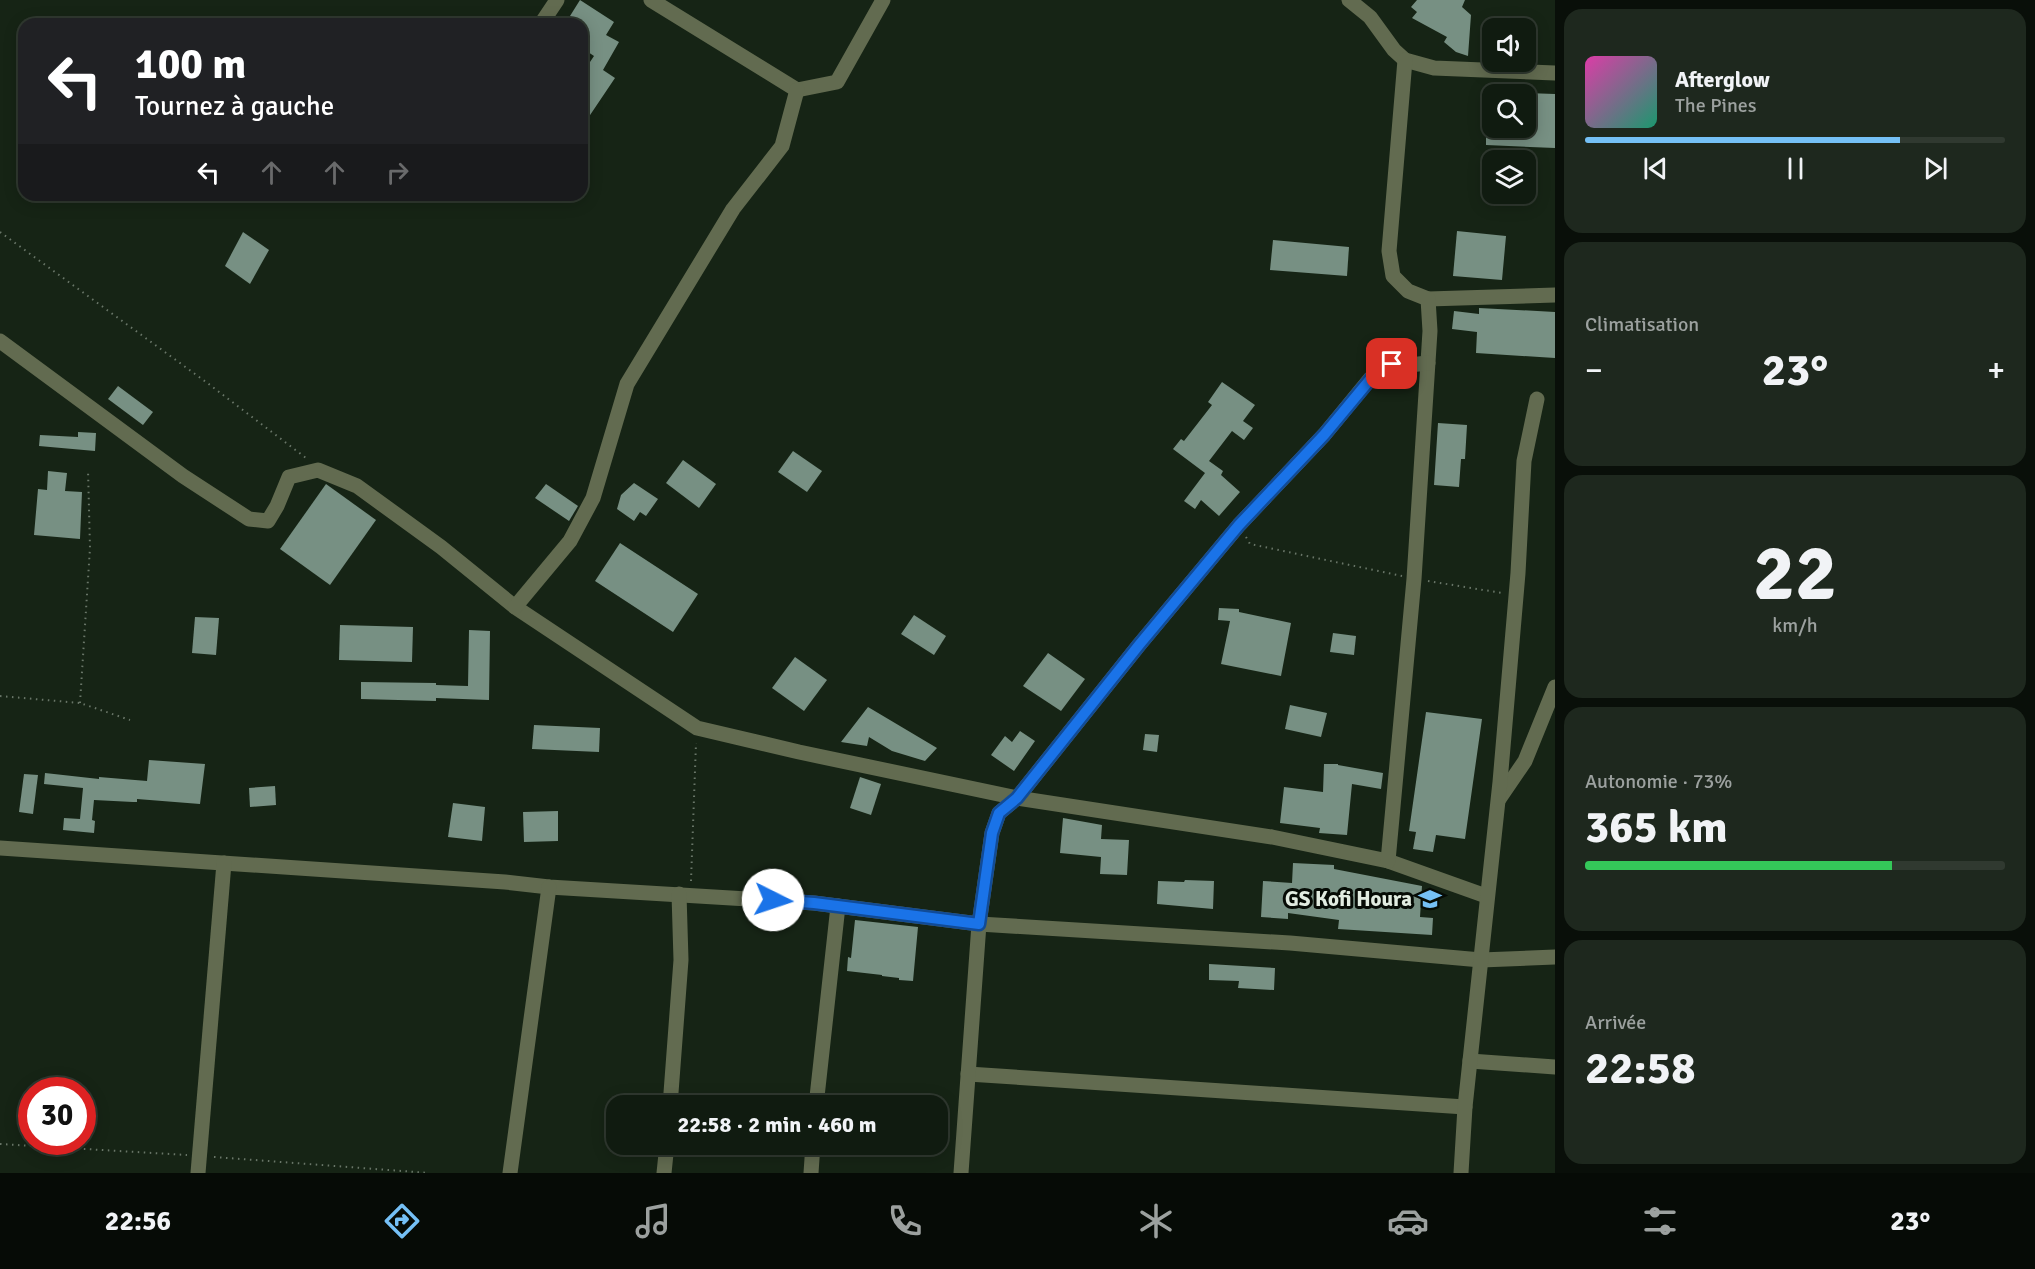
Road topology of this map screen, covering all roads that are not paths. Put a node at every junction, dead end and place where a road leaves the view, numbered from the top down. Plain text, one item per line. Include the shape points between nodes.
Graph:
1 (557, 0) edge
2 (651, 0) edge
3 (883, 0) edge
4 (1349, 0) edge
5 (545, 18) edge
6 (1405, 60) junction
7 (1555, 73) edge
8 (797, 90) junction
9 (1555, 296) edge
10 (1428, 298) junction
11 (0, 340) edge
12 (1428, 363) junction
13 (1537, 399) dead end
14 (515, 607) junction
15 (1555, 687) edge
16 (1017, 798) junction
17 (1498, 800) junction
18 (0, 848) edge
19 (1388, 861) junction
20 (224, 863) junction
21 (549, 886) junction
22 (685, 895) junction
23 (1486, 896) junction
24 (838, 906) junction
25 (979, 924) junction
26 (1555, 957) edge
27 (1481, 960) junction
28 (1470, 1061) junction
29 (1555, 1068) edge
30 (968, 1074) junction
31 (671, 1095) edge
32 (817, 1095) edge
33 (1465, 1107) junction
34 (666, 1155) edge
35 (812, 1155) edge
36 (198, 1173) edge
37 (510, 1173) edge
38 (664, 1173) edge
39 (810, 1173) edge
40 (960, 1173) edge
41 (1461, 1173) edge

1 - 5 street
2 - 8 street
3 - 8 street via 837,82
4 - 6 street via 1370,17
6 - 7 street via 1434,68
6 - 10 street via 1389,251 1393,276 1408,291
8 - 14 street via 782,146 733,209 627,384 593,498 570,541
9 - 10 street
10 - 12 street
11 - 14 street via 183,476 249,519 268,521 289,477 318,470 357,486
12 - 16 street via 1392,364 1378,370 1324,435 1239,525
12 - 19 street via 1414,579
13 - 17 street via 1524,461
14 - 16 street via 697,728
15 - 17 street via 1525,761
16 - 19 street via 1272,837
16 - 25 street via 999,813 992,833
17 - 23 street
18 - 20 street
19 - 23 street
20 - 21 street
20 - 36 street
21 - 22 street
21 - 37 street
22 - 24 street
22 - 31 street
23 - 27 street
24 - 25 street
24 - 32 street
25 - 27 street via 1290,943
25 - 30 street
26 - 27 street
27 - 28 street
28 - 29 street
28 - 33 street
30 - 33 street
30 - 40 street
33 - 41 street
34 - 38 street
35 - 39 street

